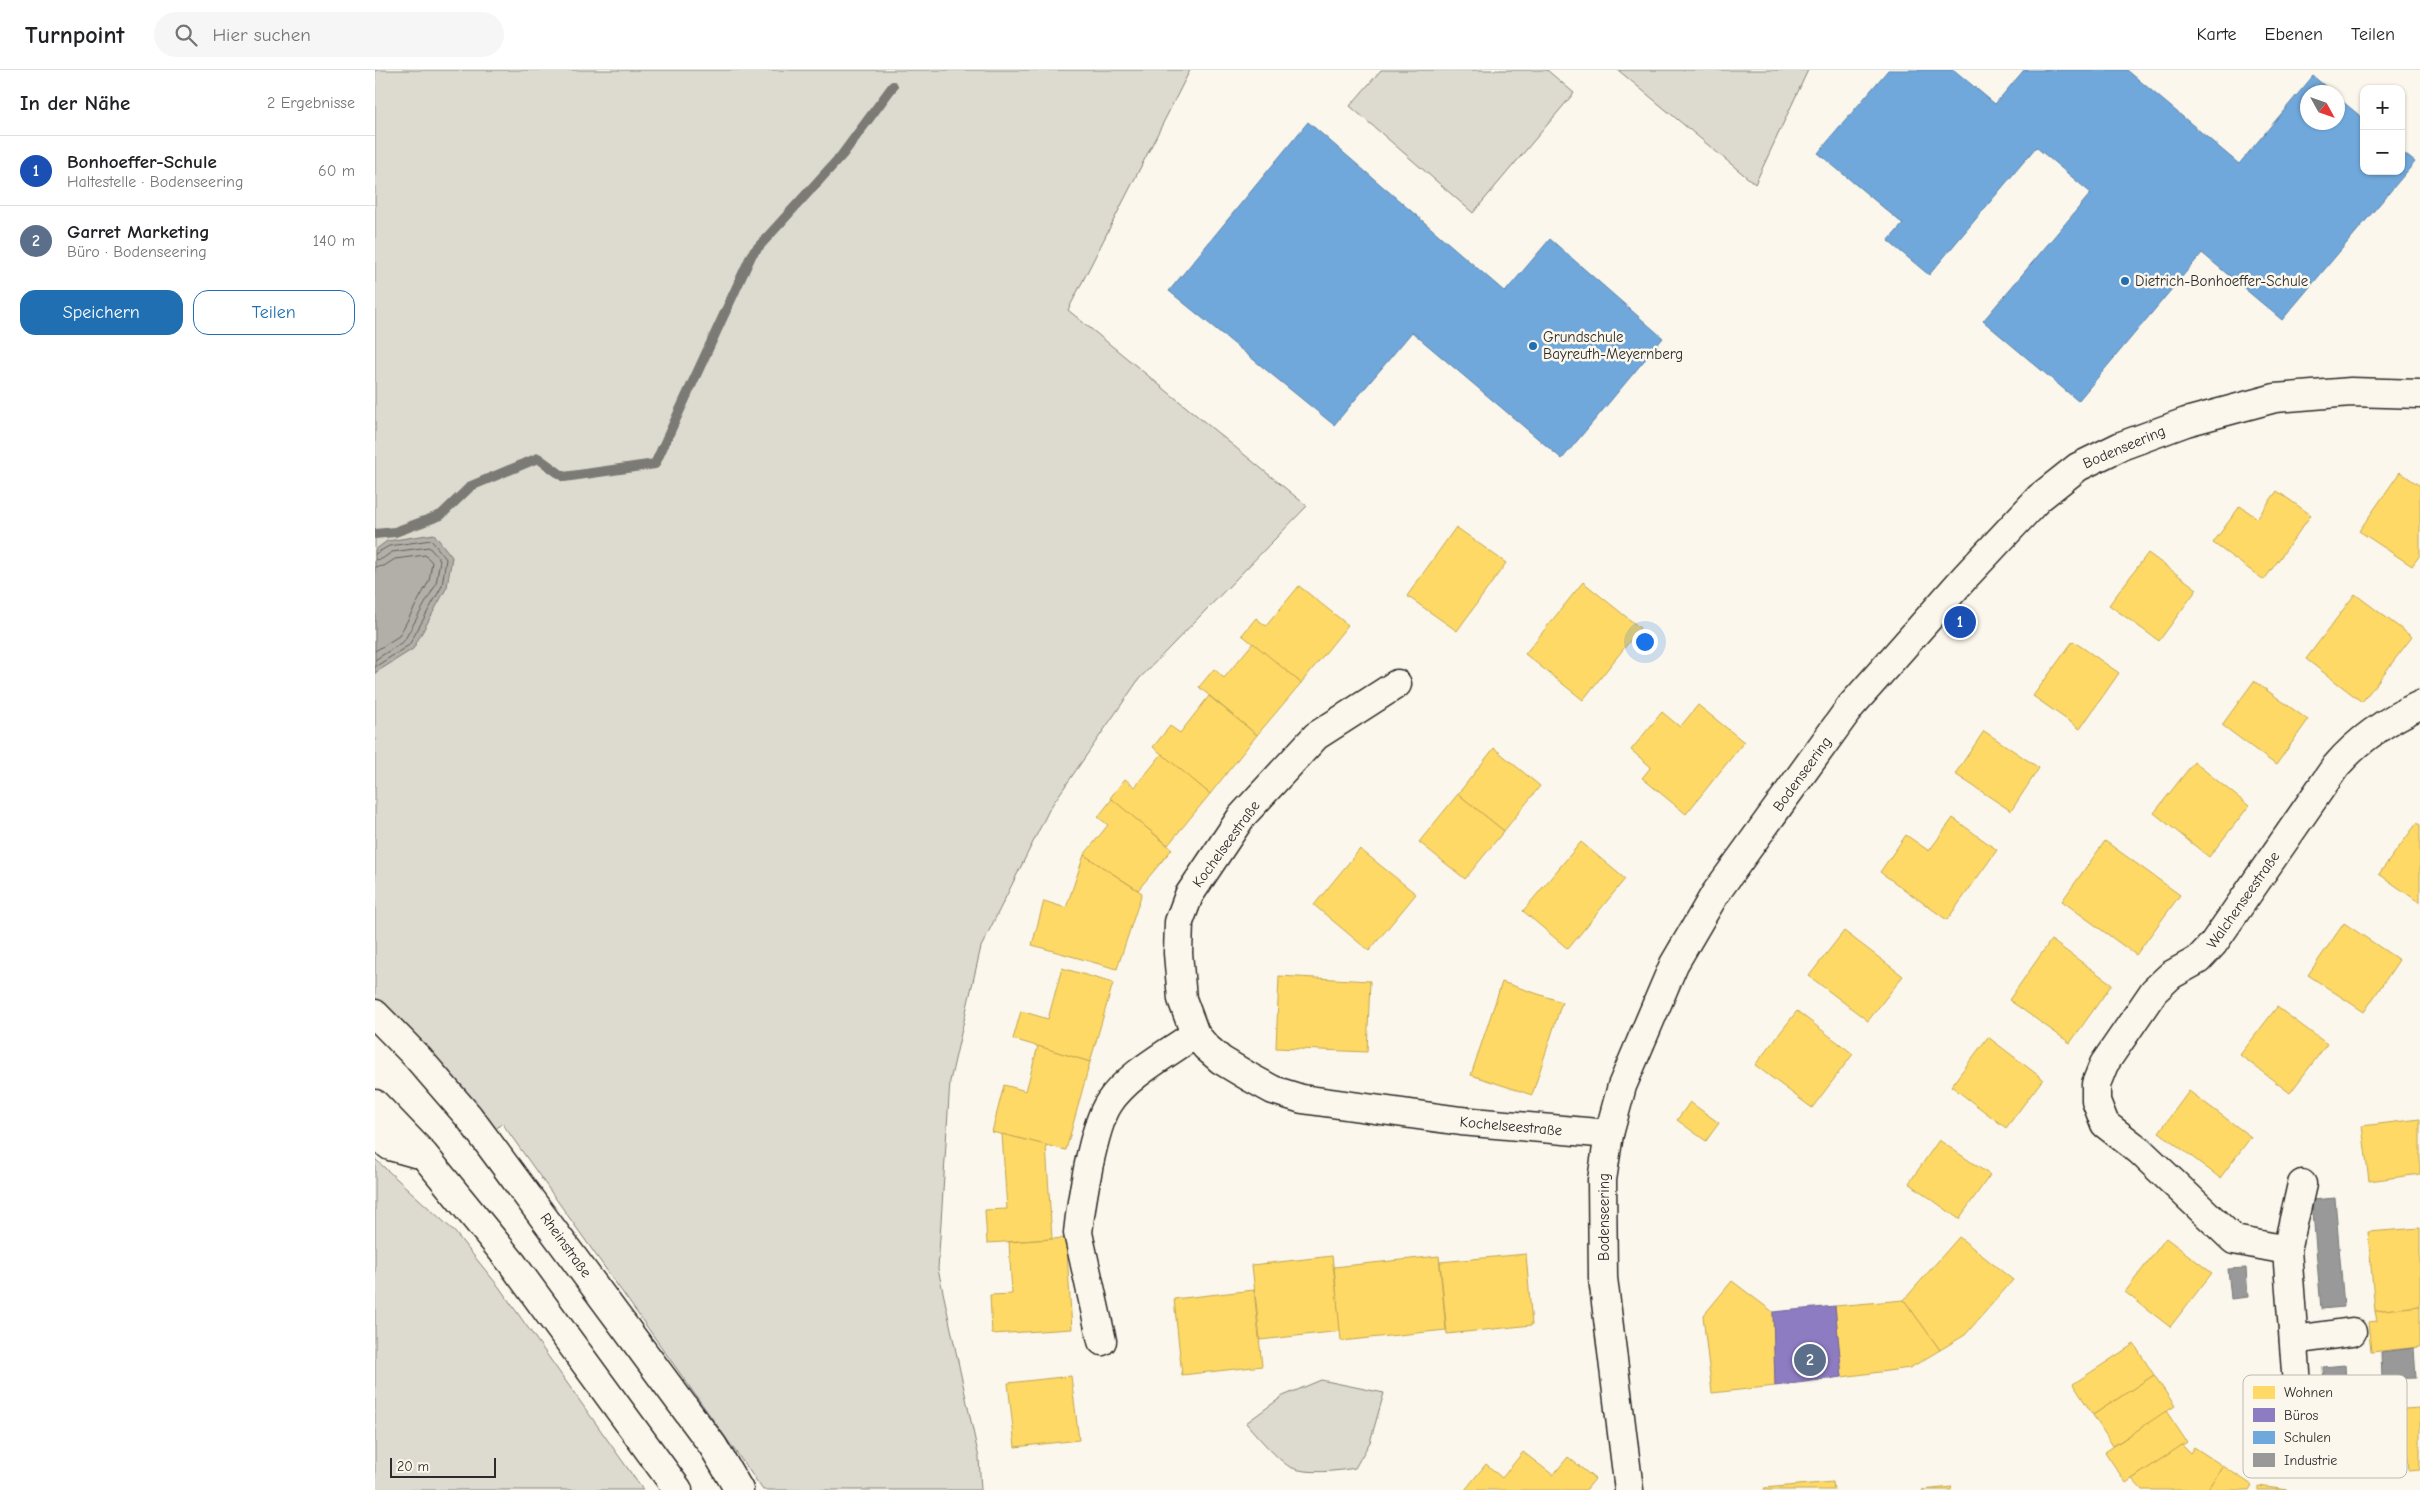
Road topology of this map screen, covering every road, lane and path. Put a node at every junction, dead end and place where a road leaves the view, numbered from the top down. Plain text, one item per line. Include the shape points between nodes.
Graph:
1 (2420, 394) edge
2 (1397, 684) dead end
3 (2420, 705) edge
4 (375, 1014) edge
5 (1195, 1034) junction
6 (375, 1104) edge
7 (375, 1134) edge
8 (1609, 1134) junction
9 (424, 1155) junction
10 (2302, 1184) dead end
11 (2287, 1250) junction
12 (2352, 1332) dead end
13 (2294, 1340) junction
14 (1102, 1341) dead end
15 (2296, 1375) edge
16 (679, 1490) edge
17 (739, 1490) edge
18 (1629, 1490) edge

1 - 8 street, Bodenseering via 2351,392 2275,398 2232,409 2186,422 2095,456 2039,498 1851,706 1715,894 1674,964 1622,1086
2 - 5 street, Kochelseestraße via 1316,736 1242,816 1189,895 1179,922 1178,953 1182,999
3 - 11 street, Walchenseestraße via 2375,729 2351,748 2213,944 2198,960 2171,975 2154,991 2104,1064 2097,1084 2096,1101 2105,1124 2140,1151 2234,1240
4 - 17 street, Rheinstraße via 469,1116 713,1446
5 - 8 street, Kochelseestraße via 1221,1060 1273,1090 1302,1099 1461,1121
5 - 14 street via 1131,1080 1109,1103 1101,1120 1078,1233
6 - 9 street
7 - 9 street via 390,1146
8 - 18 street, Bodenseering via 1602,1180 1603,1278
9 - 16 street via 512,1263
10 - 11 street
11 - 13 street
12 - 13 street
13 - 15 street

